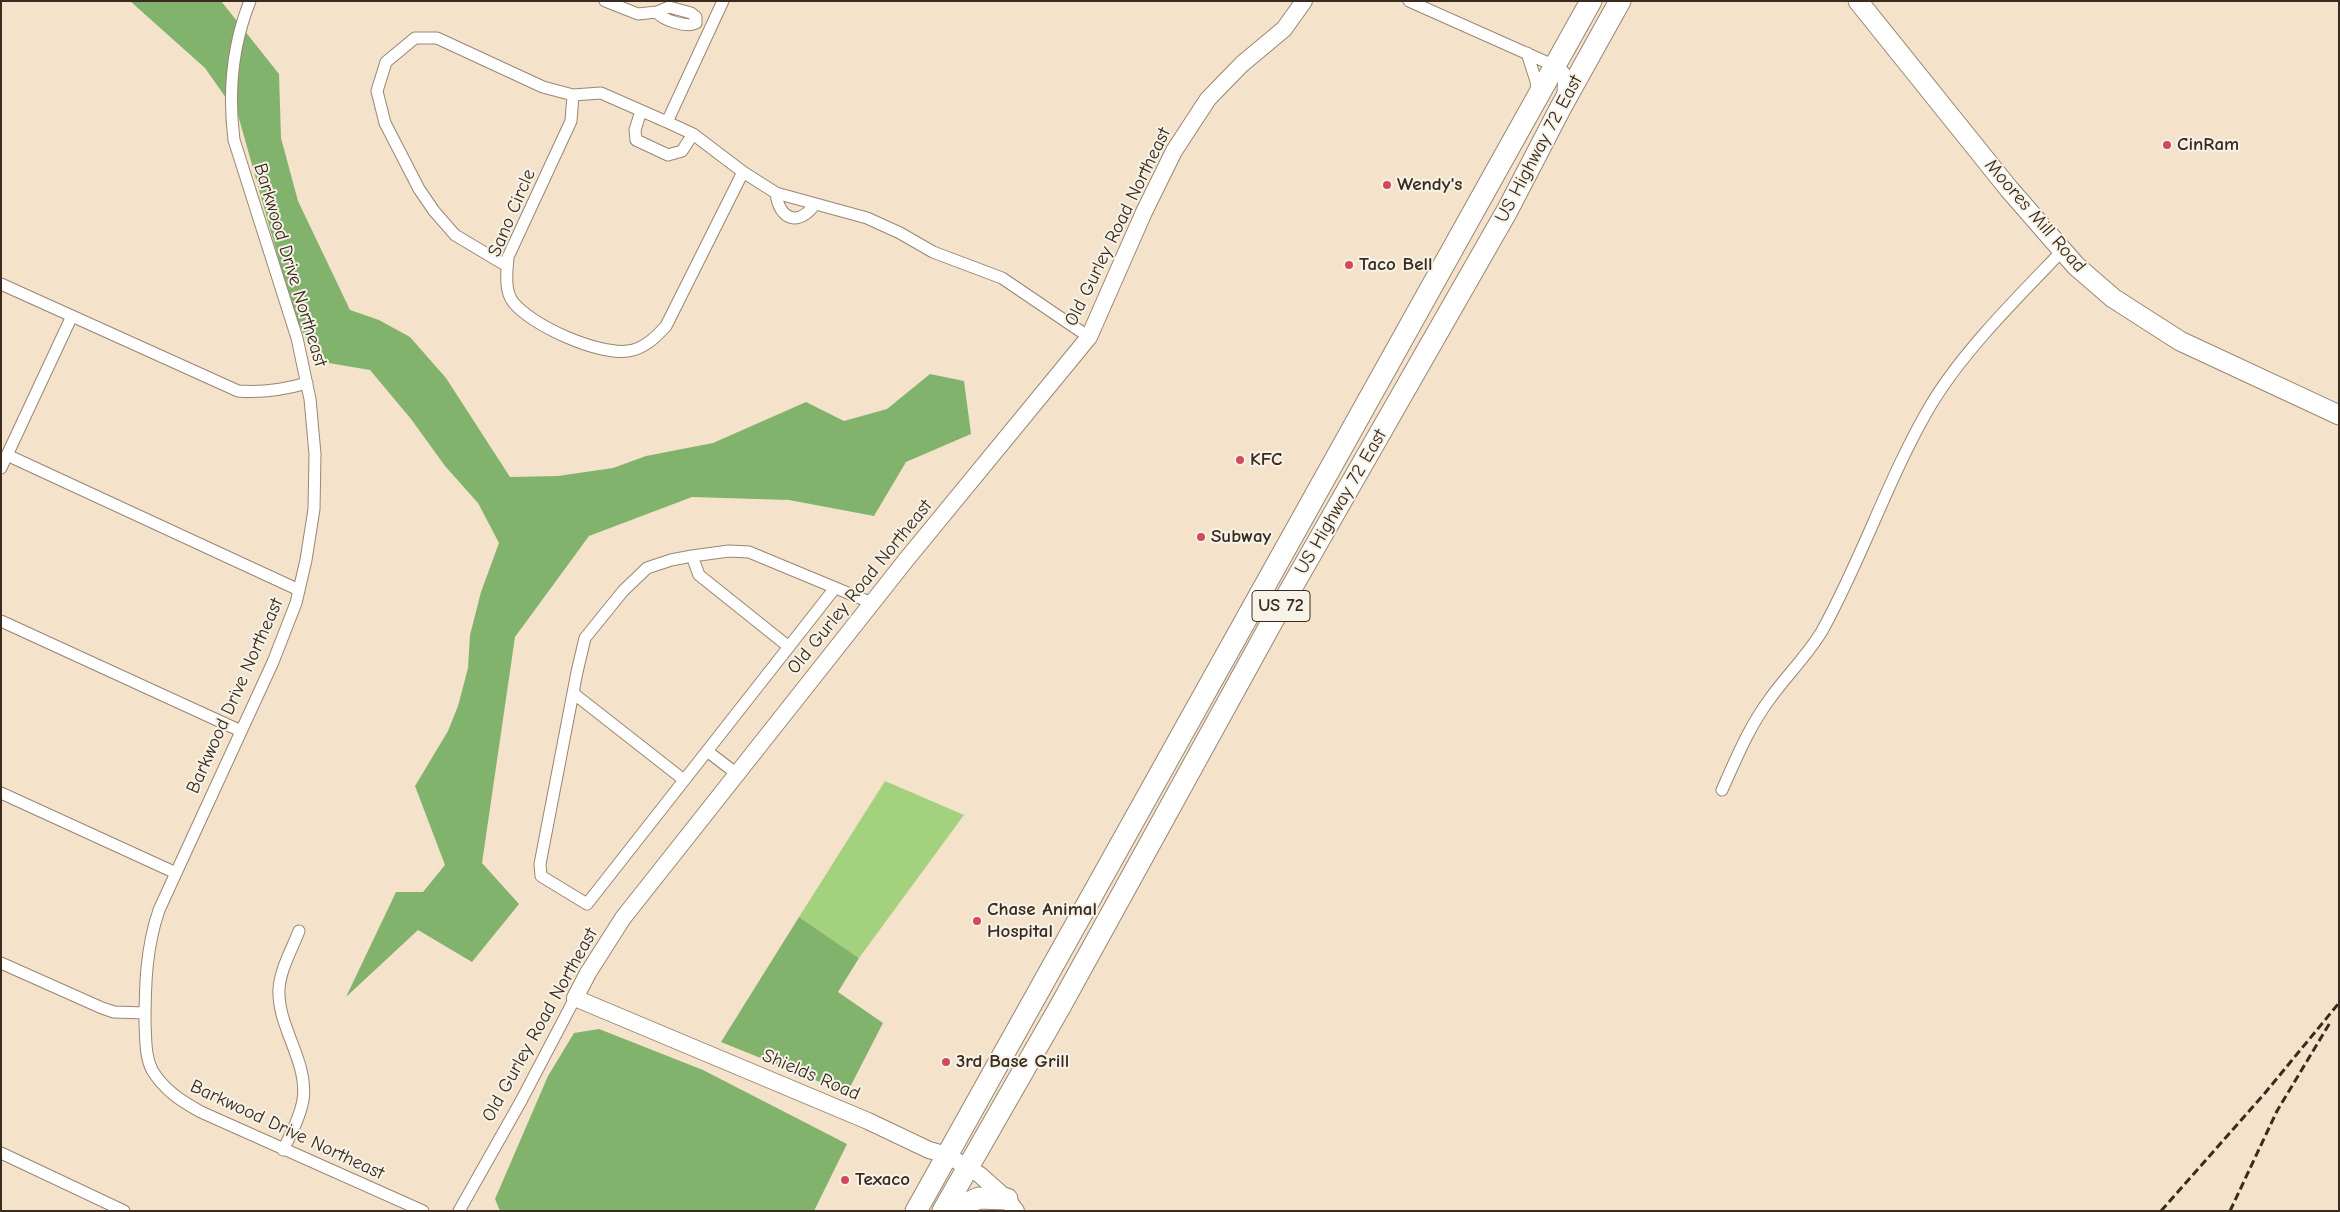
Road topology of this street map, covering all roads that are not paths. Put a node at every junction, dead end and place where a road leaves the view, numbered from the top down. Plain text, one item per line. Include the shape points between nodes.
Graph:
1 (250, 1) edge
2 (605, 1) edge
3 (723, 1) edge
4 (1304, 1) edge
5 (1409, 1) edge
6 (1591, 1) edge
7 (1620, 1) edge
8 (1858, 1) edge
9 (710, 30) junction
10 (1527, 53) junction
11 (1555, 66) junction
12 (572, 95) junction
13 (1538, 98) junction
14 (1561, 107) junction
15 (642, 111) junction
16 (667, 122) junction
17 (693, 134) junction
18 (744, 172) junction
19 (776, 193) junction
20 (815, 204) junction
21 (2062, 251) junction
22 (508, 266) junction
23 (2, 284) edge
24 (72, 316) junction
25 (1089, 337) junction
26 (307, 383) junction
27 (2339, 415) edge
28 (7, 455) junction
29 (1, 468) edge
30 (692, 556) junction
31 (834, 588) junction
32 (299, 590) junction
33 (872, 603) junction
34 (1, 621) edge
35 (788, 646) junction
36 (573, 692) junction
37 (241, 731) junction
38 (707, 751) junction
39 (738, 774) junction
40 (684, 780) junction
41 (1722, 790) dead end
42 (1, 793) edge
43 (176, 873) junction
44 (299, 931) dead end
45 (1, 963) edge
46 (575, 998) junction
47 (145, 1013) junction
48 (284, 1150) junction
49 (1, 1153) edge
50 (947, 1155) junction
51 (969, 1168) junction
52 (1012, 1205) edge
53 (124, 1211) edge
54 (423, 1211) edge
55 (459, 1211) edge
56 (916, 1211) edge
57 (943, 1211) edge
58 (949, 1211) edge

1 - 26 street, Barkwood Drive Northeast via 237,39 231,78 234,140 297,338
2 - 9 street via 638,14 669,7 681,9 691,13 696,17 696,23
3 - 9 street
4 - 25 street, Old Gurley Road Northeast via 1284,30 1242,64 1208,99 1174,151
5 - 10 street
6 - 11 highway, US Highway 72 East / US 72
7 - 14 highway, US Highway 72 East / US 72
8 - 21 main road, Moores Mill Road
9 - 16 street
10 - 11 street
10 - 13 street
11 - 13 highway, US Highway 72 East / US 72
11 - 14 street via 1564,72
12 - 15 street via 601,93
12 - 22 street, Sano Circle via 571,121 508,257
12 - 22 street via 543,87 437,38 415,38 386,62 377,91 385,123 419,189 454,235
13 - 50 highway, US Highway 72 East / US 72
14 - 51 highway, US Highway 72 East / US 72 via 1506,211 1272,622
15 - 16 street
15 - 17 street via 635,130 636,140 668,155 682,151
16 - 17 street
17 - 18 street
18 - 19 street
18 - 22 street, Sano Circle via 666,326 652,342 629,351 608,350 589,346 544,326 512,301 506,280
19 - 20 street
19 - 20 street via 777,205 784,214 800,218 807,216
20 - 25 street via 868,218 933,252 1002,278
21 - 27 main road, Moores Mill Road via 2114,298 2180,341
21 - 41 street via 1940,389 1821,632 1750,730
23 - 24 street
24 - 26 street via 238,391 279,391
24 - 28 street
25 - 33 street, Old Gurley Road Northeast
26 - 32 street, Barkwood Drive Northeast via 315,454 314,508
28 - 29 street
28 - 32 street
30 - 31 street via 729,550 749,552
30 - 35 street via 698,575
30 - 36 street via 646,568 623,591 585,638
31 - 33 street
31 - 35 street
32 - 37 street, Barkwood Drive Northeast via 273,662
33 - 39 street, Old Gurley Road Northeast
34 - 37 street
35 - 38 street
36 - 40 street
36 - 40 street via 540,864 541,876 587,904
37 - 43 street, Barkwood Drive Northeast
38 - 39 street
38 - 40 street
39 - 46 street, Old Gurley Road Northeast via 623,918
42 - 43 street
43 - 47 street, Barkwood Drive Northeast via 151,934
44 - 48 street via 279,988 288,1034 303,1082 303,1099
45 - 47 street via 102,1008 114,1012
46 - 50 street, Shields Road
46 - 55 street, Old Gurley Road Northeast
47 - 48 street, Barkwood Drive Northeast via 146,1051 152,1068 175,1097
48 - 54 street, Barkwood Drive Northeast
49 - 53 street
50 - 51 street, Shields Road
50 - 56 highway, US Highway 72 East / US 72
51 - 52 street, Shields Road
51 - 57 highway, US Highway 72 East / US 72
52 - 58 highway via 979,1198

